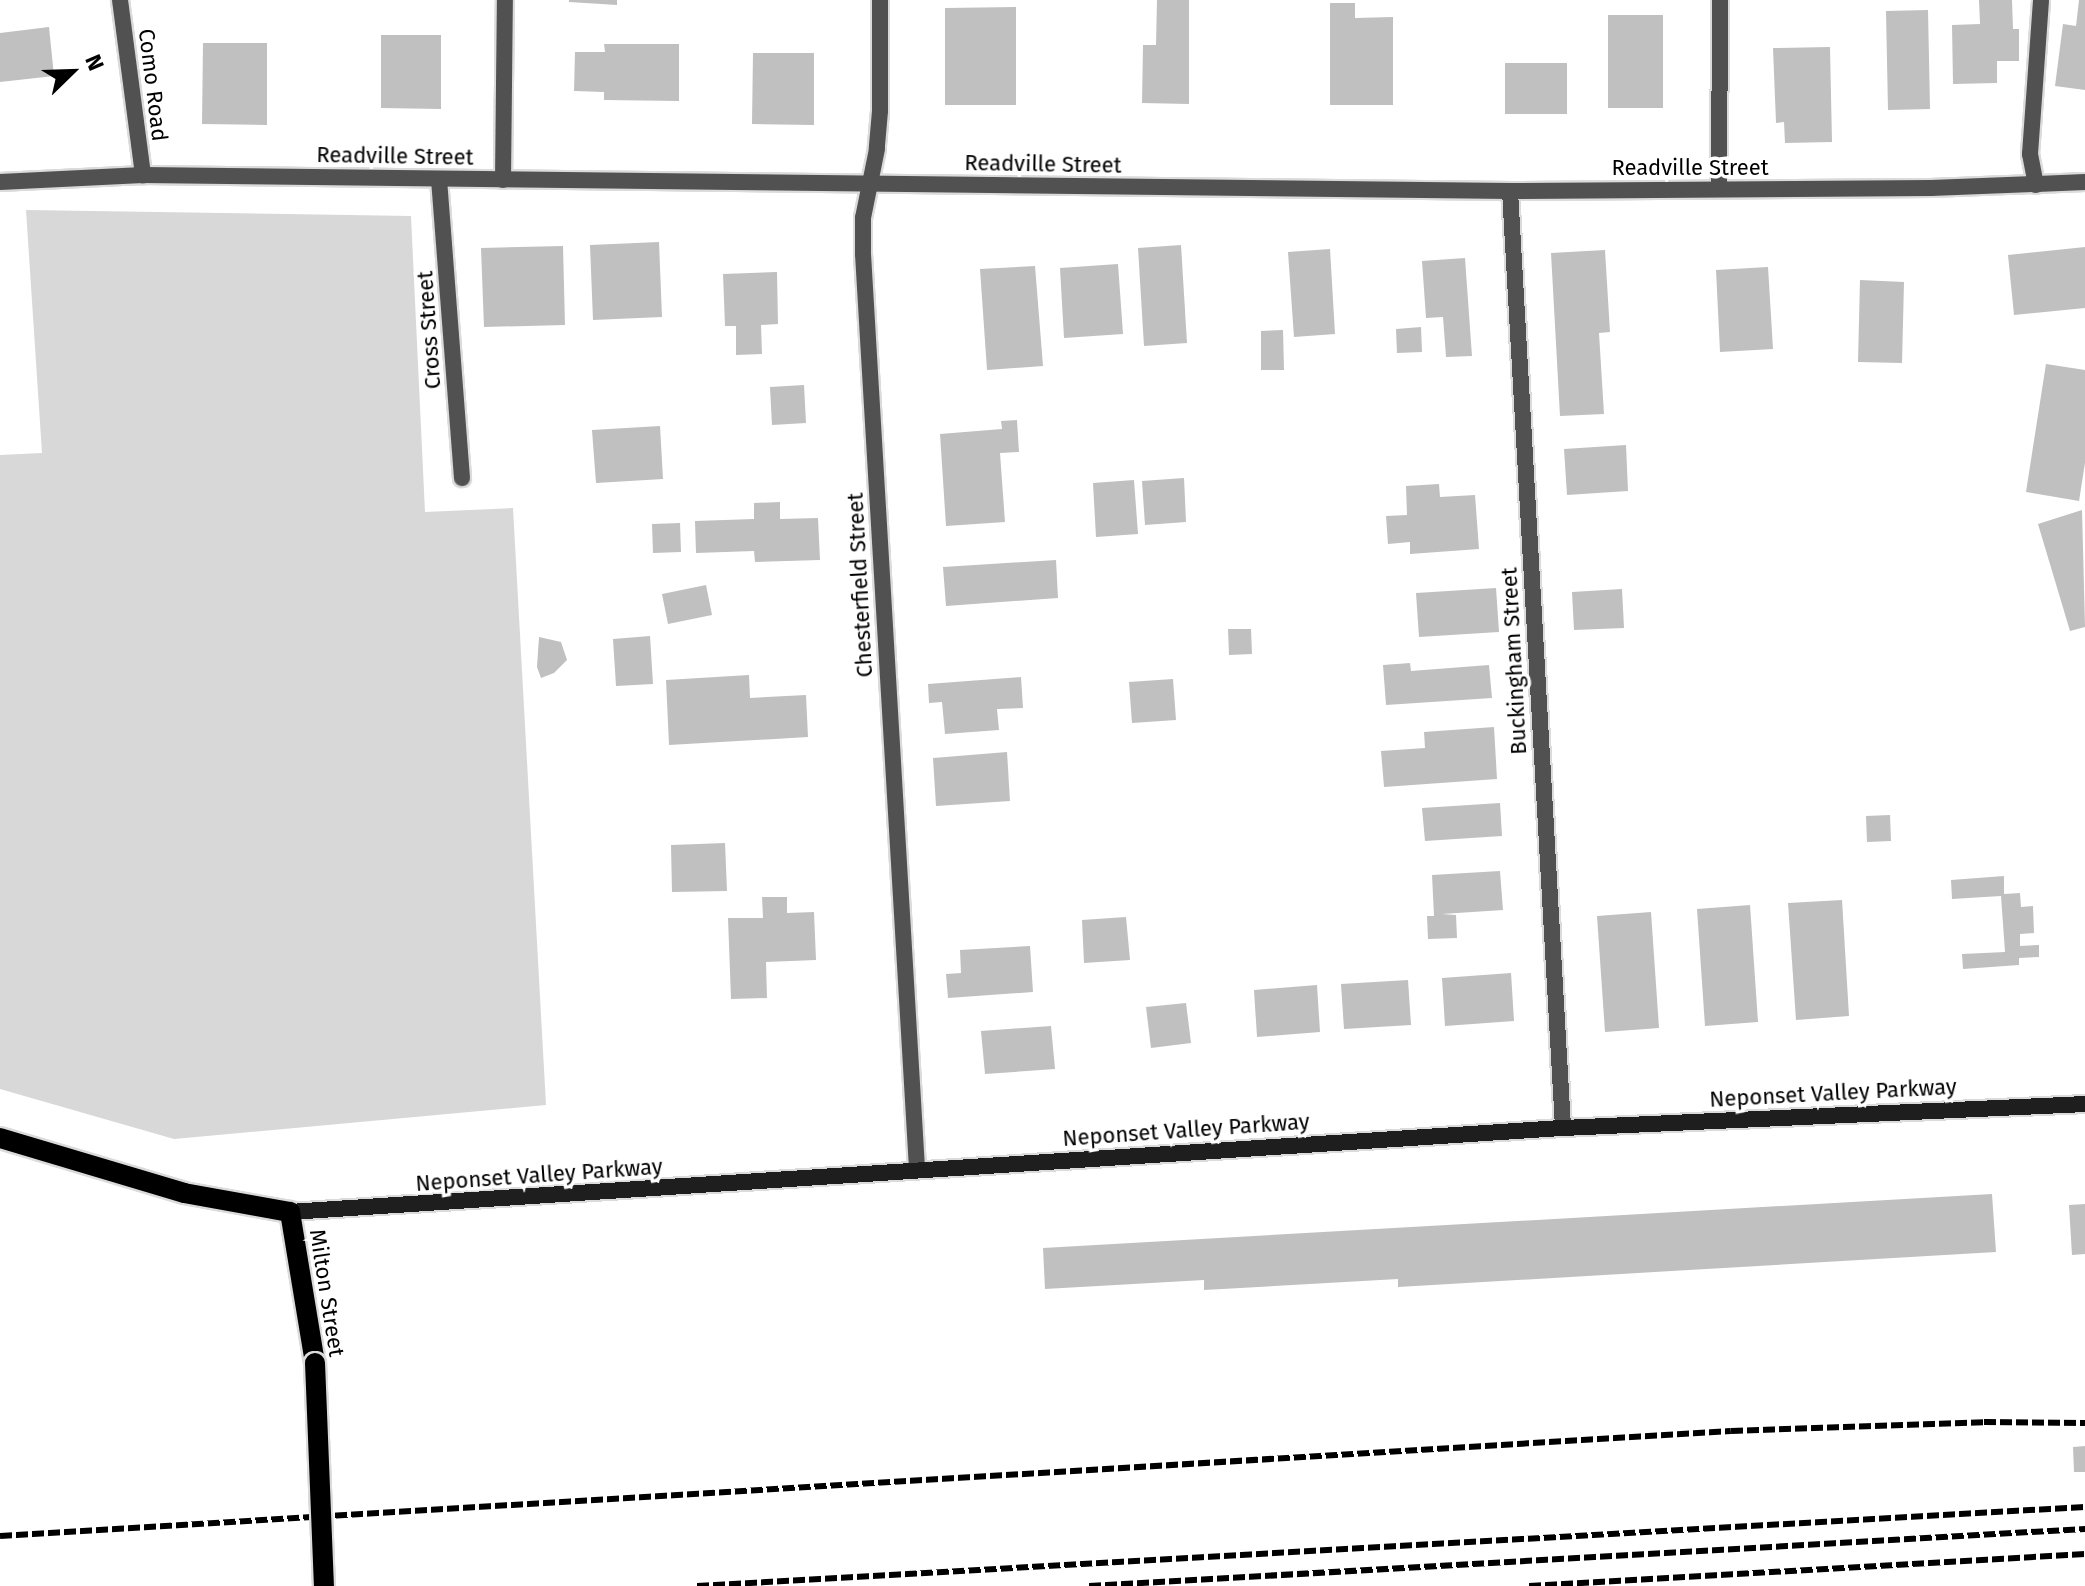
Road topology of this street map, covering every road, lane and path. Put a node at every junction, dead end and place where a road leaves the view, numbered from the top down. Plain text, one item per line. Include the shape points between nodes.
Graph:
1 (120, 0) edge
2 (505, 0) edge
3 (880, 0) edge
4 (1720, 0) edge
5 (2041, 0) edge
6 (143, 175) junction
7 (439, 179) junction
8 (503, 180) junction
9 (0, 182) edge
10 (2085, 182) edge
11 (869, 184) junction
12 (2036, 185) junction
13 (1719, 189) junction
14 (1510, 191) junction
15 (462, 478) dead end
16 (2085, 1104) edge
17 (1563, 1128) junction
18 (0, 1138) edge
19 (917, 1169) junction
20 (290, 1212) junction
21 (324, 1586) edge

1 - 6 street, Como Road
2 - 8 street
3 - 11 street, Chesterfield Street via 880,111
4 - 13 street
5 - 12 street via 2030,154
6 - 7 street, Readville Street
6 - 9 street, Readville Street
7 - 8 street, Readville Street
7 - 15 street, Cross Street
8 - 11 street, Readville Street
10 - 12 street, Readville Street
11 - 14 street, Readville Street
11 - 19 street, Chesterfield Street via 863,254
12 - 13 street, Readville Street
13 - 14 street, Readville Street
14 - 17 street, Buckingham Street
16 - 17 main road, Neponset Valley Parkway
17 - 19 main road, Neponset Valley Parkway
18 - 20 main road, Milton Street via 184,1193
19 - 20 main road, Neponset Valley Parkway
20 - 21 main road, Milton Street, bridge via 315,1363

